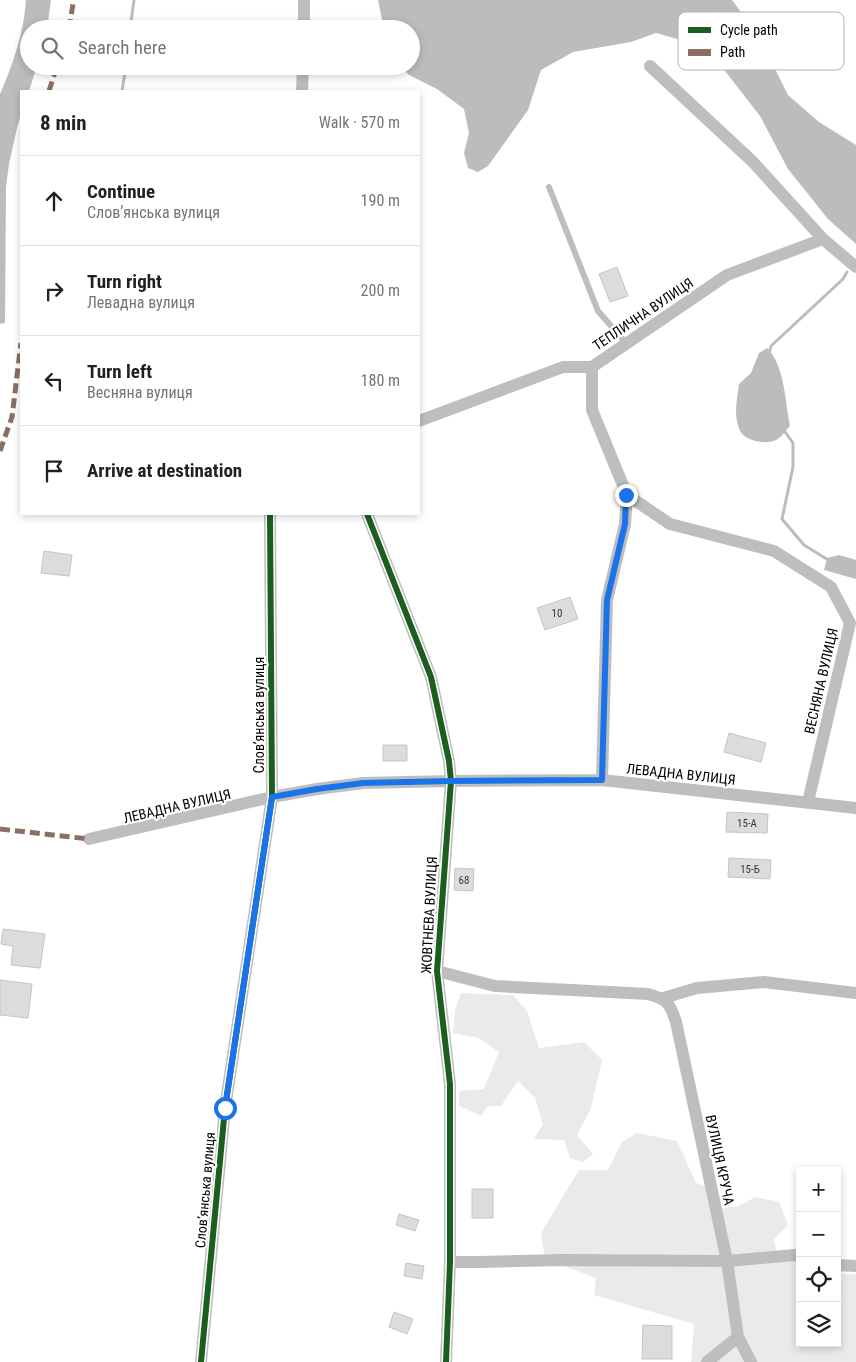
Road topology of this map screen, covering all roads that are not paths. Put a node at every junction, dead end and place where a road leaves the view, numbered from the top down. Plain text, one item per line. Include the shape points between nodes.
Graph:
1 (304, 0) edge
2 (304, 20) edge
3 (650, 66) dead end
4 (303, 75) edge
5 (302, 90) edge
6 (549, 187) dead end
7 (823, 239) junction
8 (856, 268) edge
9 (626, 343) junction
10 (592, 367) junction
11 (420, 420) edge
12 (626, 495) junction
13 (270, 515) edge
14 (366, 515) edge
15 (602, 780) junction
16 (451, 781) junction
17 (272, 797) junction
18 (808, 802) junction
19 (856, 808) edge
20 (88, 839) dead end
21 (437, 971) junction
22 (856, 993) edge
23 (663, 998) junction
24 (796, 1255) edge
25 (727, 1261) junction
26 (450, 1262) junction
27 (841, 1265) edge
28 (856, 1266) edge
29 (738, 1337) junction
30 (201, 1362) edge
31 (446, 1362) edge
32 (707, 1362) edge
33 (751, 1362) edge

1 - 2 street
3 - 7 street via 752,161
4 - 5 street
6 - 9 lane via 598,311
7 - 8 street
7 - 9 street, ТЕПЛИЧНА ВУЛИЦЯ via 727,276
9 - 10 street, ТЕПЛИЧНА ВУЛИЦЯ
10 - 11 street, ТЕПЛИЧНА ВУЛИЦЯ via 563,367
10 - 12 street via 592,410
12 - 15 street via 625,524 607,600
12 - 18 street, ВЕСНЯНА ВУЛИЦЯ via 670,524 774,551 831,586 850,623
13 - 17 street, Словʼянська вулиця
14 - 16 street, ЖОВТНЕВА ВУЛИЦЯ via 431,677
15 - 16 street, ЛЕВАДНА ВУЛИЦЯ
15 - 18 street, ЛЕВАДНА ВУЛИЦЯ
16 - 17 street, ЛЕВАДНА ВУЛИЦЯ via 363,783
16 - 21 street, ЖОВТНЕВА ВУЛИЦЯ
17 - 20 street, ЛЕВАДНА ВУЛИЦЯ
17 - 30 street, Словʼянська вулиця via 225,1108
18 - 19 street, ЛЕВАДНА ВУЛИЦЯ
21 - 23 street via 495,986 639,993
21 - 26 street, ЖОВТНЕВА ВУЛИЦЯ via 450,1084
22 - 23 street via 764,982 697,988
23 - 25 street, ВУЛИЦЯ КРУЧА via 676,1022
24 - 25 street
25 - 26 street
25 - 29 street, ВУЛИЦЯ КРУЧА
26 - 31 street, ЖОВТНЕВА ВУЛИЦЯ
27 - 28 street
29 - 32 street
29 - 33 street, ВУЛИЦЯ КРУЧА

